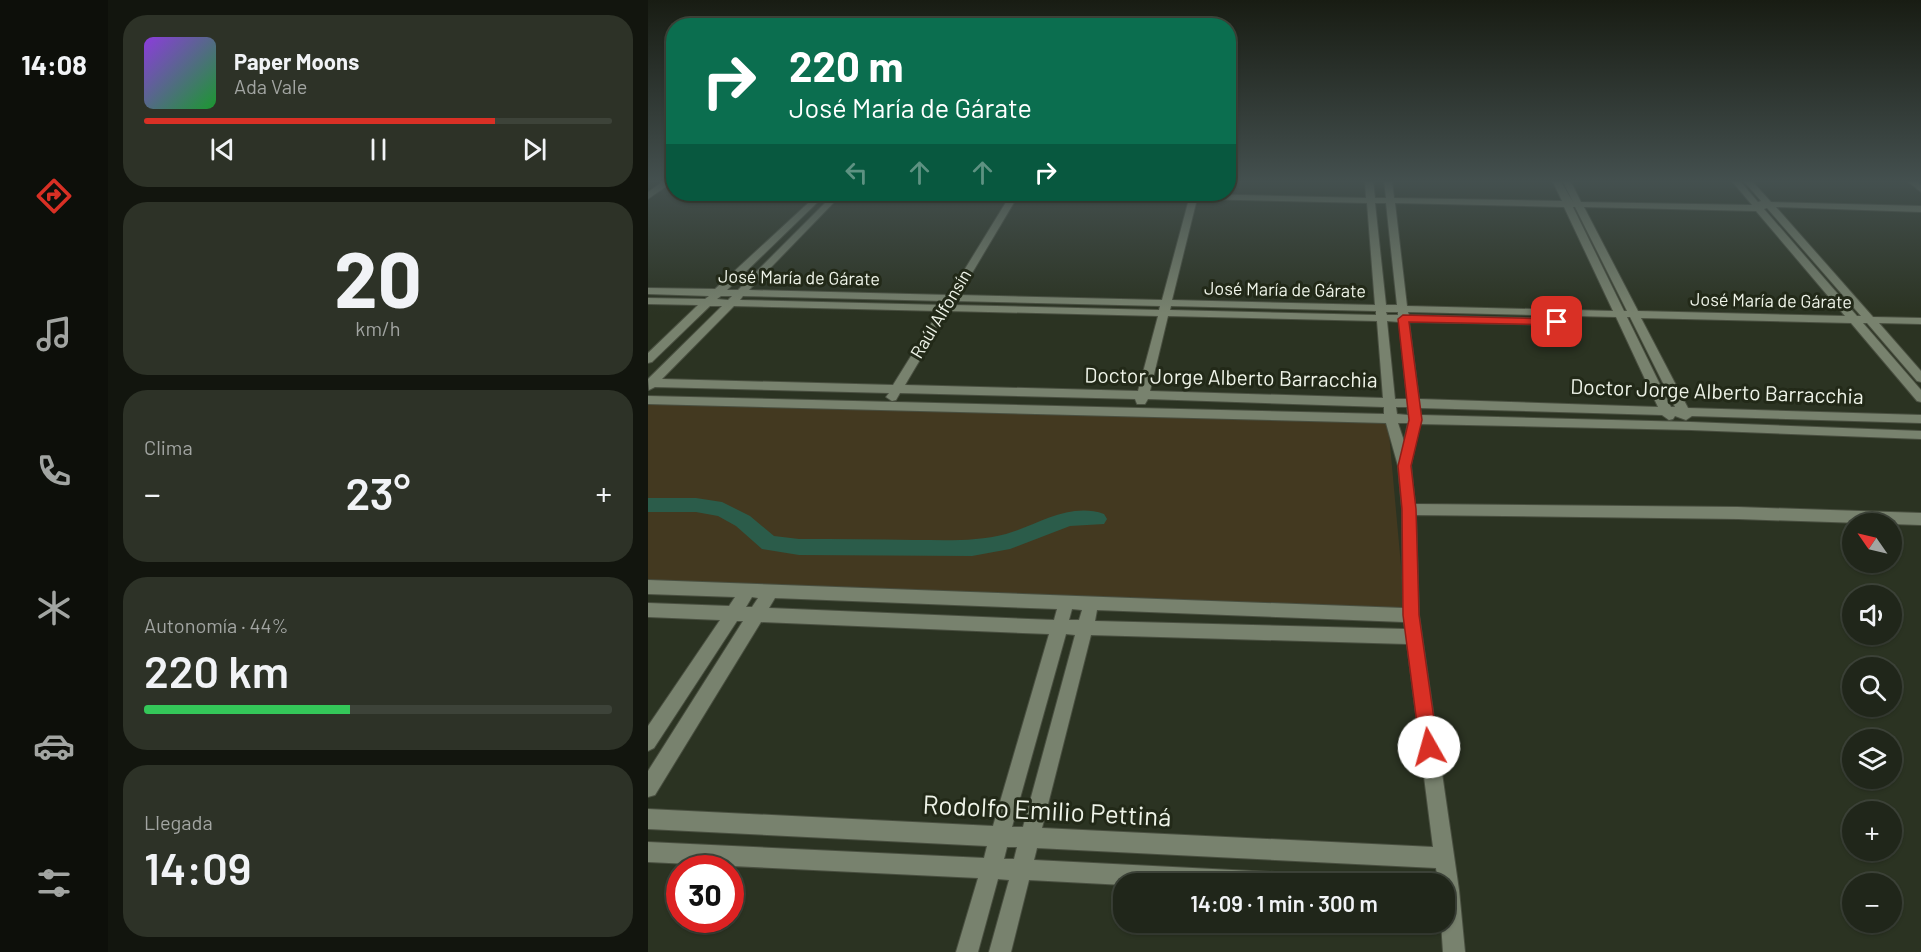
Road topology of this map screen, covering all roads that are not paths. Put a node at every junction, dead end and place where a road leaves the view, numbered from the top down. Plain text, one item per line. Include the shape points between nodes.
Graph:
1 (789, 224) edge
2 (808, 224) edge
3 (996, 224) edge
4 (1187, 224) edge
5 (1373, 224) edge
6 (1393, 224) edge
7 (1581, 224) edge
8 (1584, 224) edge
9 (1776, 224) edge
10 (1777, 224) edge
11 (648, 291) edge
12 (716, 293) junction
13 (740, 293) junction
14 (648, 301) edge
15 (708, 302) junction
16 (732, 303) junction
17 (948, 303) junction
18 (1166, 308) junction
19 (1381, 313) junction
20 (1403, 314) junction
21 (1621, 319) junction
22 (1635, 319) junction
23 (1855, 320) junction
24 (1921, 321) edge
25 (1867, 325) junction
26 (1878, 330) junction
27 (1921, 331) edge
28 (648, 359) edge
29 (1921, 378) edge
30 (649, 385) edge
31 (896, 391) junction
32 (1143, 395) junction
33 (1921, 398) edge
34 (648, 400) edge
35 (1390, 402) junction
36 (1413, 402) junction
37 (888, 406) junction
38 (1667, 410) junction
39 (1683, 410) junction
40 (1139, 412) junction
41 (1921, 419) edge
42 (1391, 420) junction
43 (1415, 420) junction
44 (1674, 426) junction
45 (1691, 426) junction
46 (1921, 435) edge
47 (1405, 466) junction
48 (1409, 509) junction
49 (1921, 519) edge
50 (648, 587) edge
51 (748, 591) junction
52 (771, 591) junction
53 (1066, 604) junction
54 (1091, 604) junction
55 (648, 610) edge
56 (733, 613) junction
57 (756, 613) junction
58 (1411, 615) junction
59 (1060, 627) junction
60 (1084, 628) junction
61 (1414, 637) junction
62 (648, 742) edge
63 (648, 788) edge
64 (648, 819) edge
65 (1000, 835) junction
66 (1030, 837) junction
67 (648, 852) edge
68 (1443, 858) junction
69 (991, 869) junction
70 (1022, 869) junction
71 (1445, 873) edge
72 (1113, 874) edge
73 (1452, 933) edge
74 (967, 952) edge
75 (1000, 952) edge
76 (1454, 952) edge

1 - 12 street
2 - 13 street
3 - 17 street, Raúl Alfonsín
4 - 18 street
5 - 19 street
6 - 20 street
7 - 21 street
8 - 22 street
9 - 23 street
10 - 25 street
11 - 12 street, José María de Gárate
12 - 13 street, José María de Gárate
12 - 15 street
13 - 16 street
13 - 17 street, José María de Gárate
14 - 15 street, José María de Gárate
15 - 16 street, José María de Gárate
15 - 28 street
16 - 17 street, José María de Gárate
16 - 30 street
17 - 18 street, José María de Gárate
17 - 31 street, Raúl Alfonsín
18 - 19 street, José María de Gárate
18 - 32 street
19 - 20 street, José María de Gárate
19 - 35 street
20 - 21 street, José María de Gárate
20 - 36 street
21 - 22 street, José María de Gárate
21 - 38 street
22 - 23 street, José María de Gárate
22 - 25 street, José María de Gárate
22 - 39 street
23 - 25 street, José María de Gárate
24 - 25 street, José María de Gárate
25 - 26 street, José María de Gárate
25 - 33 street
26 - 27 street, José María de Gárate
26 - 29 street
30 - 31 street, Doctor Jorge Alberto Barracchia
31 - 32 street, Doctor Jorge Alberto Barracchia
31 - 37 street, Raúl Alfonsín
32 - 35 street, Doctor Jorge Alberto Barracchia
32 - 40 street
34 - 37 street, Doctor Jorge Alberto Barracchia
35 - 36 street, Doctor Jorge Alberto Barracchia
35 - 42 street
36 - 38 street, Doctor Jorge Alberto Barracchia
36 - 43 street
37 - 40 street, Doctor Jorge Alberto Barracchia
38 - 39 street, Doctor Jorge Alberto Barracchia
38 - 44 street
39 - 41 street, Doctor Jorge Alberto Barracchia
39 - 45 street
40 - 42 street, Doctor Jorge Alberto Barracchia
42 - 43 street, Doctor Jorge Alberto Barracchia
42 - 47 street
43 - 44 street, Doctor Jorge Alberto Barracchia
43 - 47 street
44 - 45 street, Doctor Jorge Alberto Barracchia
45 - 46 street, Doctor Jorge Alberto Barracchia
47 - 48 street
48 - 49 street
48 - 58 street
50 - 51 street
51 - 52 street
51 - 56 street
52 - 53 street
52 - 57 street
53 - 54 street
53 - 59 street
54 - 58 street
54 - 60 street
55 - 56 street
56 - 57 street
56 - 62 street
57 - 59 street
57 - 63 street
58 - 61 street
59 - 60 street
59 - 65 street
60 - 61 street
60 - 66 street
61 - 68 street
64 - 65 street, Rodolfo Emilio Pettiná
65 - 66 street, Rodolfo Emilio Pettiná
65 - 69 street
66 - 68 street, Rodolfo Emilio Pettiná
66 - 70 street
67 - 69 street
68 - 71 street
69 - 70 street
69 - 74 street
70 - 72 street
70 - 75 street
73 - 76 street

